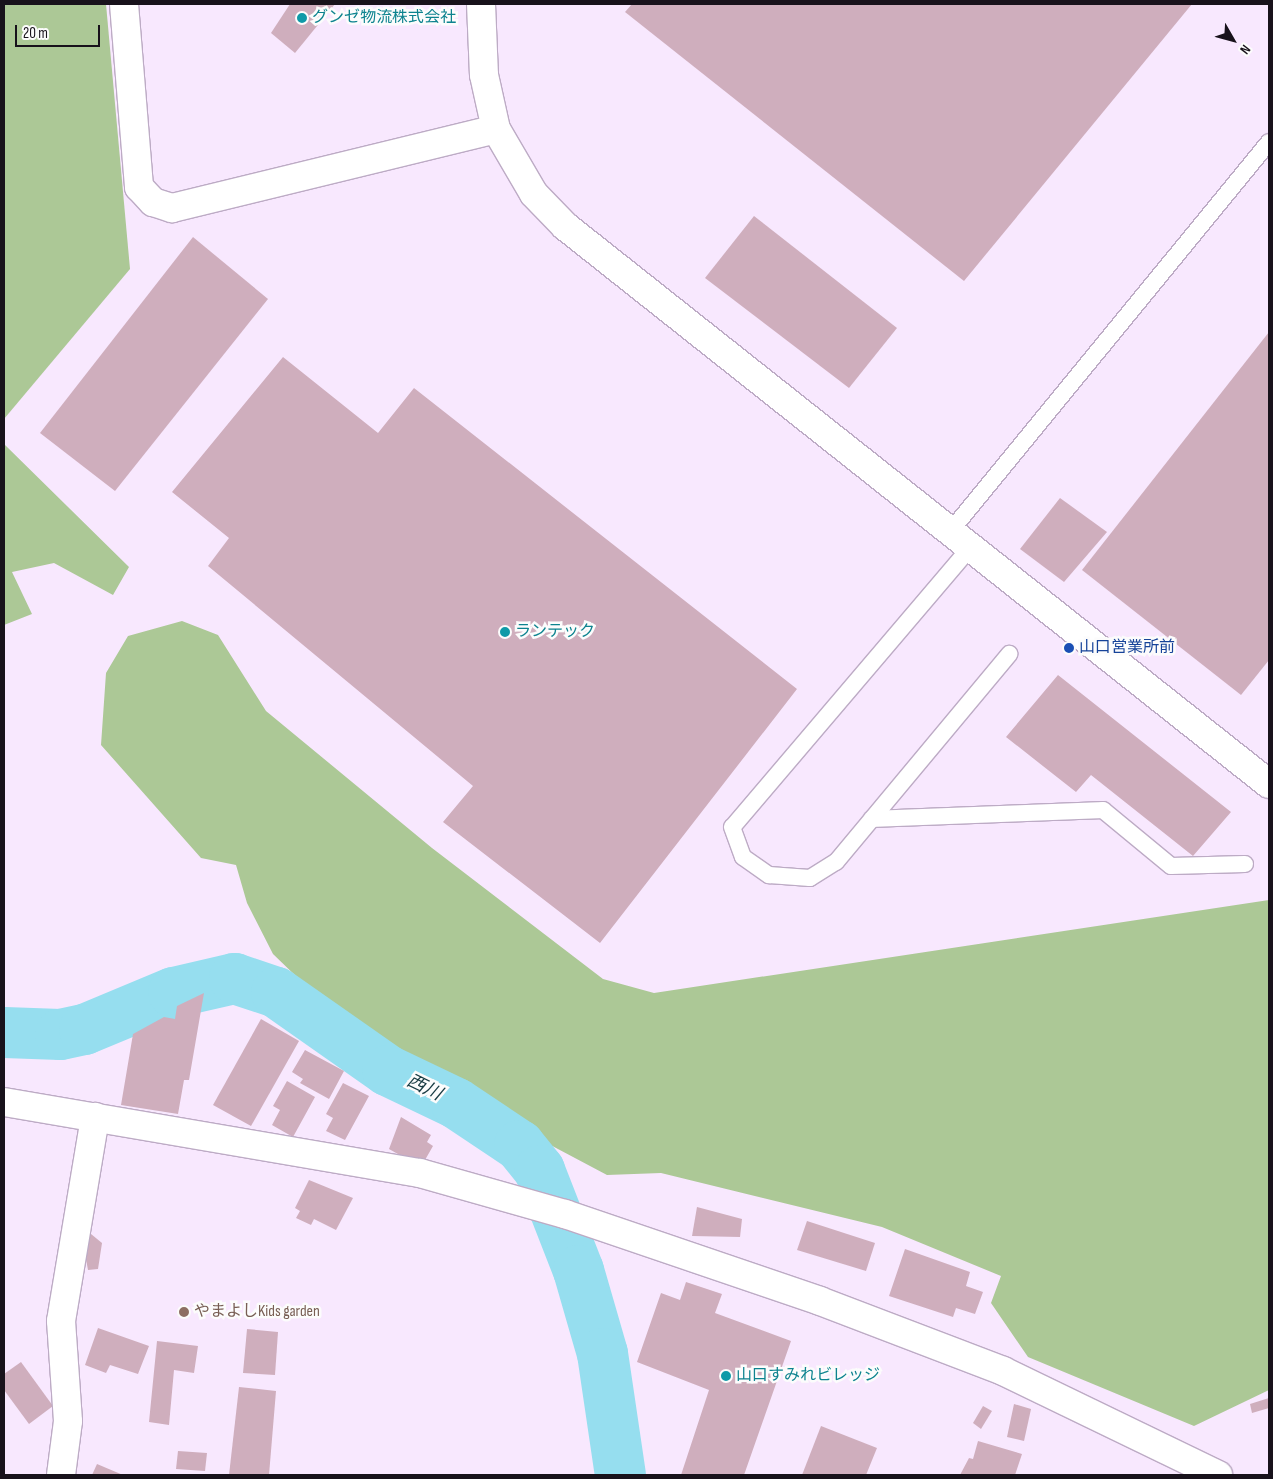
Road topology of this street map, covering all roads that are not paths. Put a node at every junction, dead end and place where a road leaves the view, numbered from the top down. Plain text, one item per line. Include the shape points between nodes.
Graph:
1 (124, 4) edge
2 (481, 4) edge
3 (496, 129) junction
4 (1269, 142) edge
5 (959, 541) junction
6 (1009, 654) dead end
7 (1264, 770) edge
8 (872, 819) junction
9 (1246, 864) dead end
10 (4, 1102) edge
11 (94, 1118) junction
12 (61, 1475) edge
13 (1218, 1475) edge

1 - 3 street via 139,187 154,202 172,208
2 - 3 street via 484,75
3 - 5 street via 534,194 565,226
4 - 5 lane
5 - 7 street
5 - 8 lane via 732,827 743,857 769,874 810,878 836,862
6 - 8 lane
8 - 9 lane via 1103,810 1171,866
10 - 11 street
11 - 12 street via 61,1321 68,1421
11 - 13 street via 420,1174 565,1214 820,1301 1003,1371

